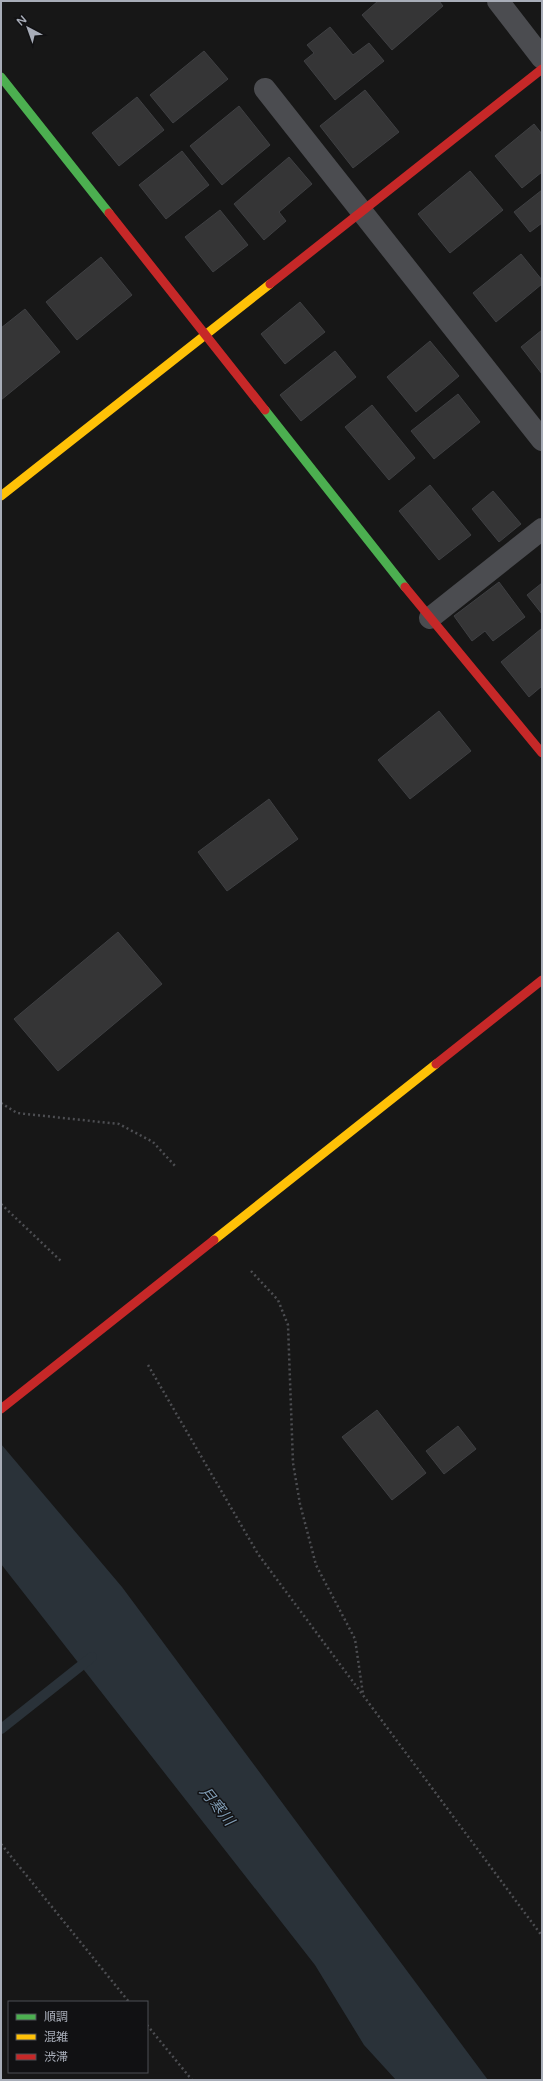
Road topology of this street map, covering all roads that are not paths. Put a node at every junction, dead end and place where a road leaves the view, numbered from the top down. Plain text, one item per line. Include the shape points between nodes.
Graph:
1 (498, 1) edge
2 (542, 58) edge
3 (542, 69) edge
4 (1, 77) edge
5 (265, 89) dead end
6 (362, 212) junction
7 (205, 335) junction
8 (542, 440) edge
9 (1, 496) edge
10 (542, 529) edge
11 (430, 618) junction
12 (542, 753) edge
13 (542, 980) edge
14 (1, 1409) edge

1 - 2 street
3 - 6 street
4 - 7 street
5 - 6 street
6 - 7 street
6 - 8 street
7 - 9 street
7 - 11 street
10 - 11 street
11 - 12 street
13 - 14 street

